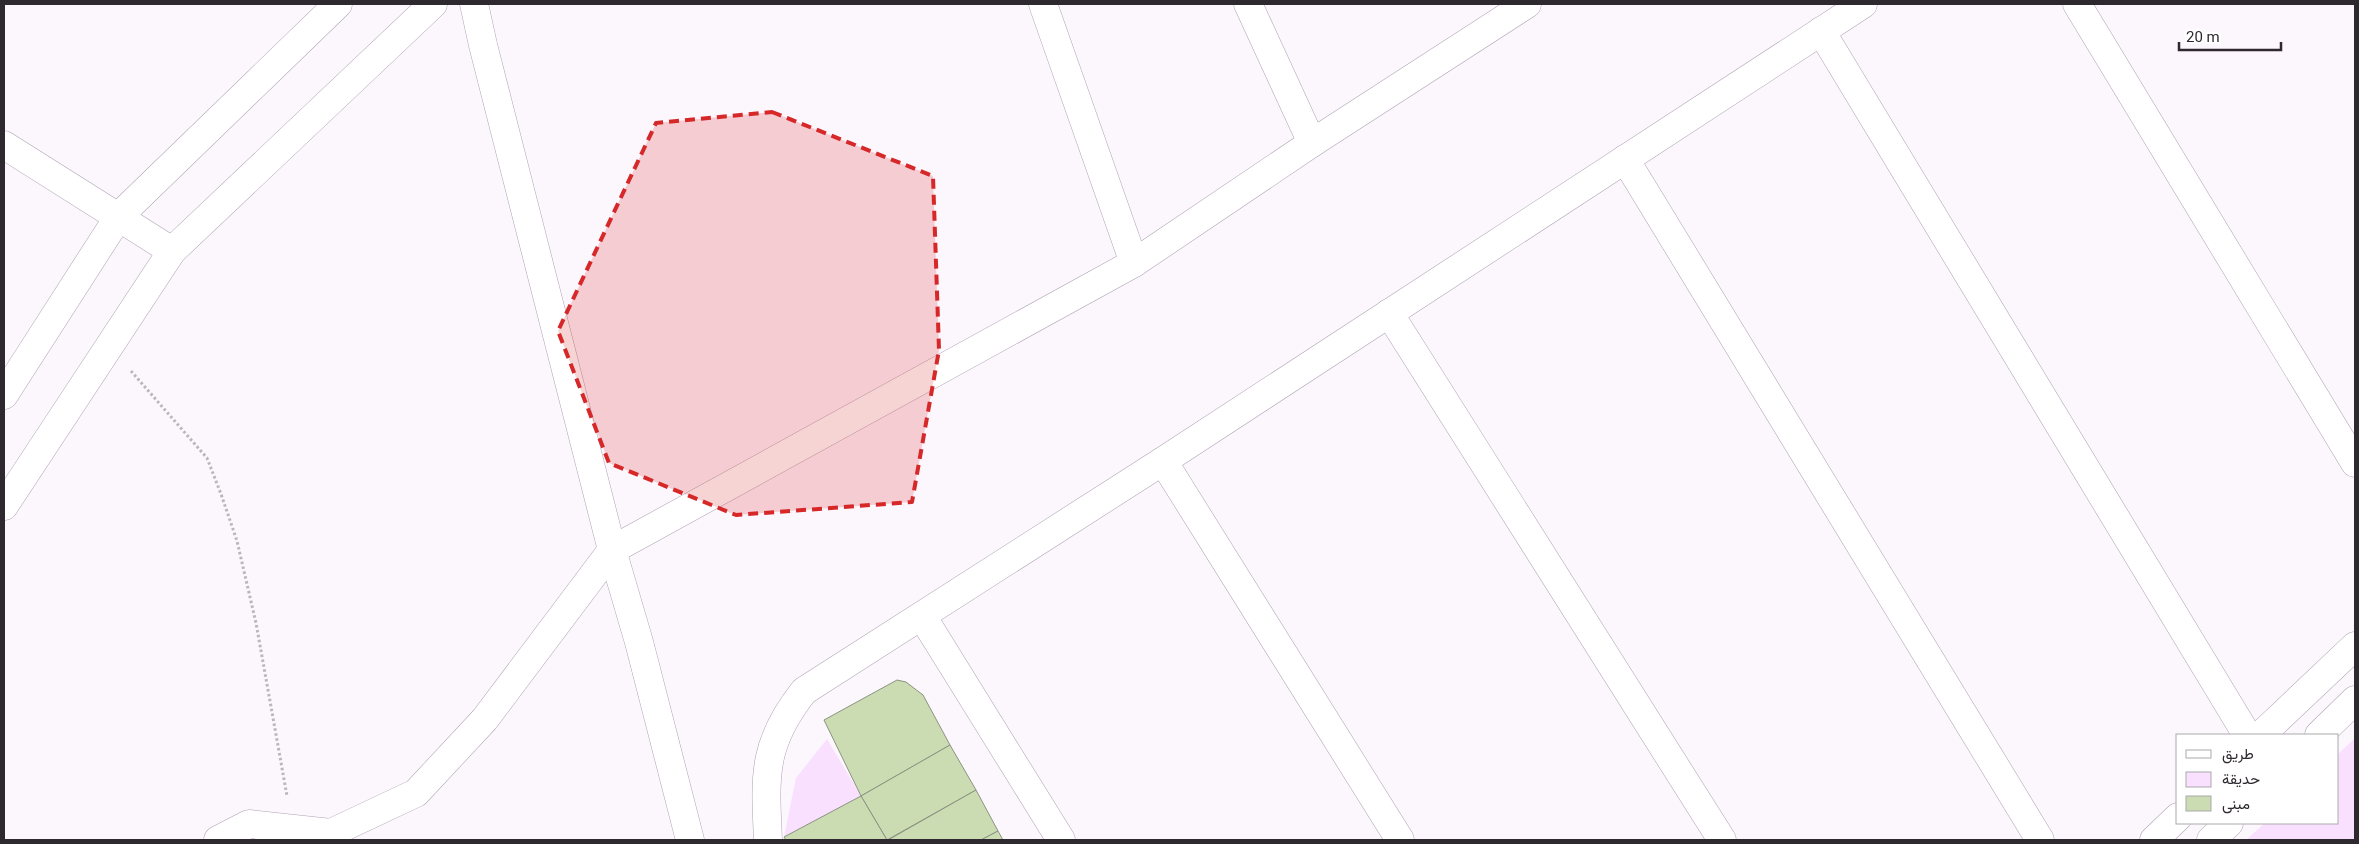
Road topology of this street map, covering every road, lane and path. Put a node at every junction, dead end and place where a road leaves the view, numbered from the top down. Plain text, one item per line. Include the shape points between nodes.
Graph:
1 (338, 4) edge
2 (433, 4) edge
3 (474, 4) edge
4 (1043, 4) edge
5 (1248, 4) edge
6 (1527, 4) edge
7 (1863, 4) edge
8 (2077, 4) edge
9 (1821, 31) junction
10 (1312, 143) junction
11 (4, 145) edge
12 (1625, 159) junction
13 (118, 216) junction
14 (172, 251) junction
15 (1134, 263) junction
16 (1389, 314) junction
17 (109, 346) junction
18 (4, 395) edge
19 (1163, 461) junction
20 (2355, 463) edge
21 (4, 506) edge
22 (612, 550) junction
23 (922, 616) junction
24 (2355, 646) edge
25 (2320, 679) junction
26 (2354, 703) edge
27 (2246, 734) edge
28 (2262, 734) edge
29 (2320, 734) edge
30 (2176, 819) edge
31 (2228, 824) edge
32 (293, 828) junction
33 (218, 840) edge
34 (690, 840) edge
35 (768, 840) edge
36 (1061, 840) edge
37 (1400, 840) edge
38 (1722, 840) edge
39 (2040, 840) edge
40 (2154, 840) edge
41 (2212, 840) edge

1 - 13 street
2 - 14 street
3 - 22 street
4 - 15 street
5 - 10 street
6 - 10 street
7 - 9 street
8 - 20 street
9 - 12 street
9 - 27 street
10 - 15 street
11 - 13 street
12 - 16 street
12 - 39 street
13 - 14 street
13 - 18 street
14 - 17 street
15 - 22 street
16 - 19 street
16 - 38 street
17 - 21 street
17 - 32 path via 207,458 221,494 237,541 256,622
19 - 23 street
19 - 37 street
22 - 32 street via 485,719 416,793 331,833
22 - 34 street
23 - 35 street via 804,691 790,708 779,727 768,764
23 - 36 street
24 - 25 street
25 - 26 street
25 - 28 street
26 - 29 street
30 - 40 street
31 - 41 street
32 - 33 street via 249,824

